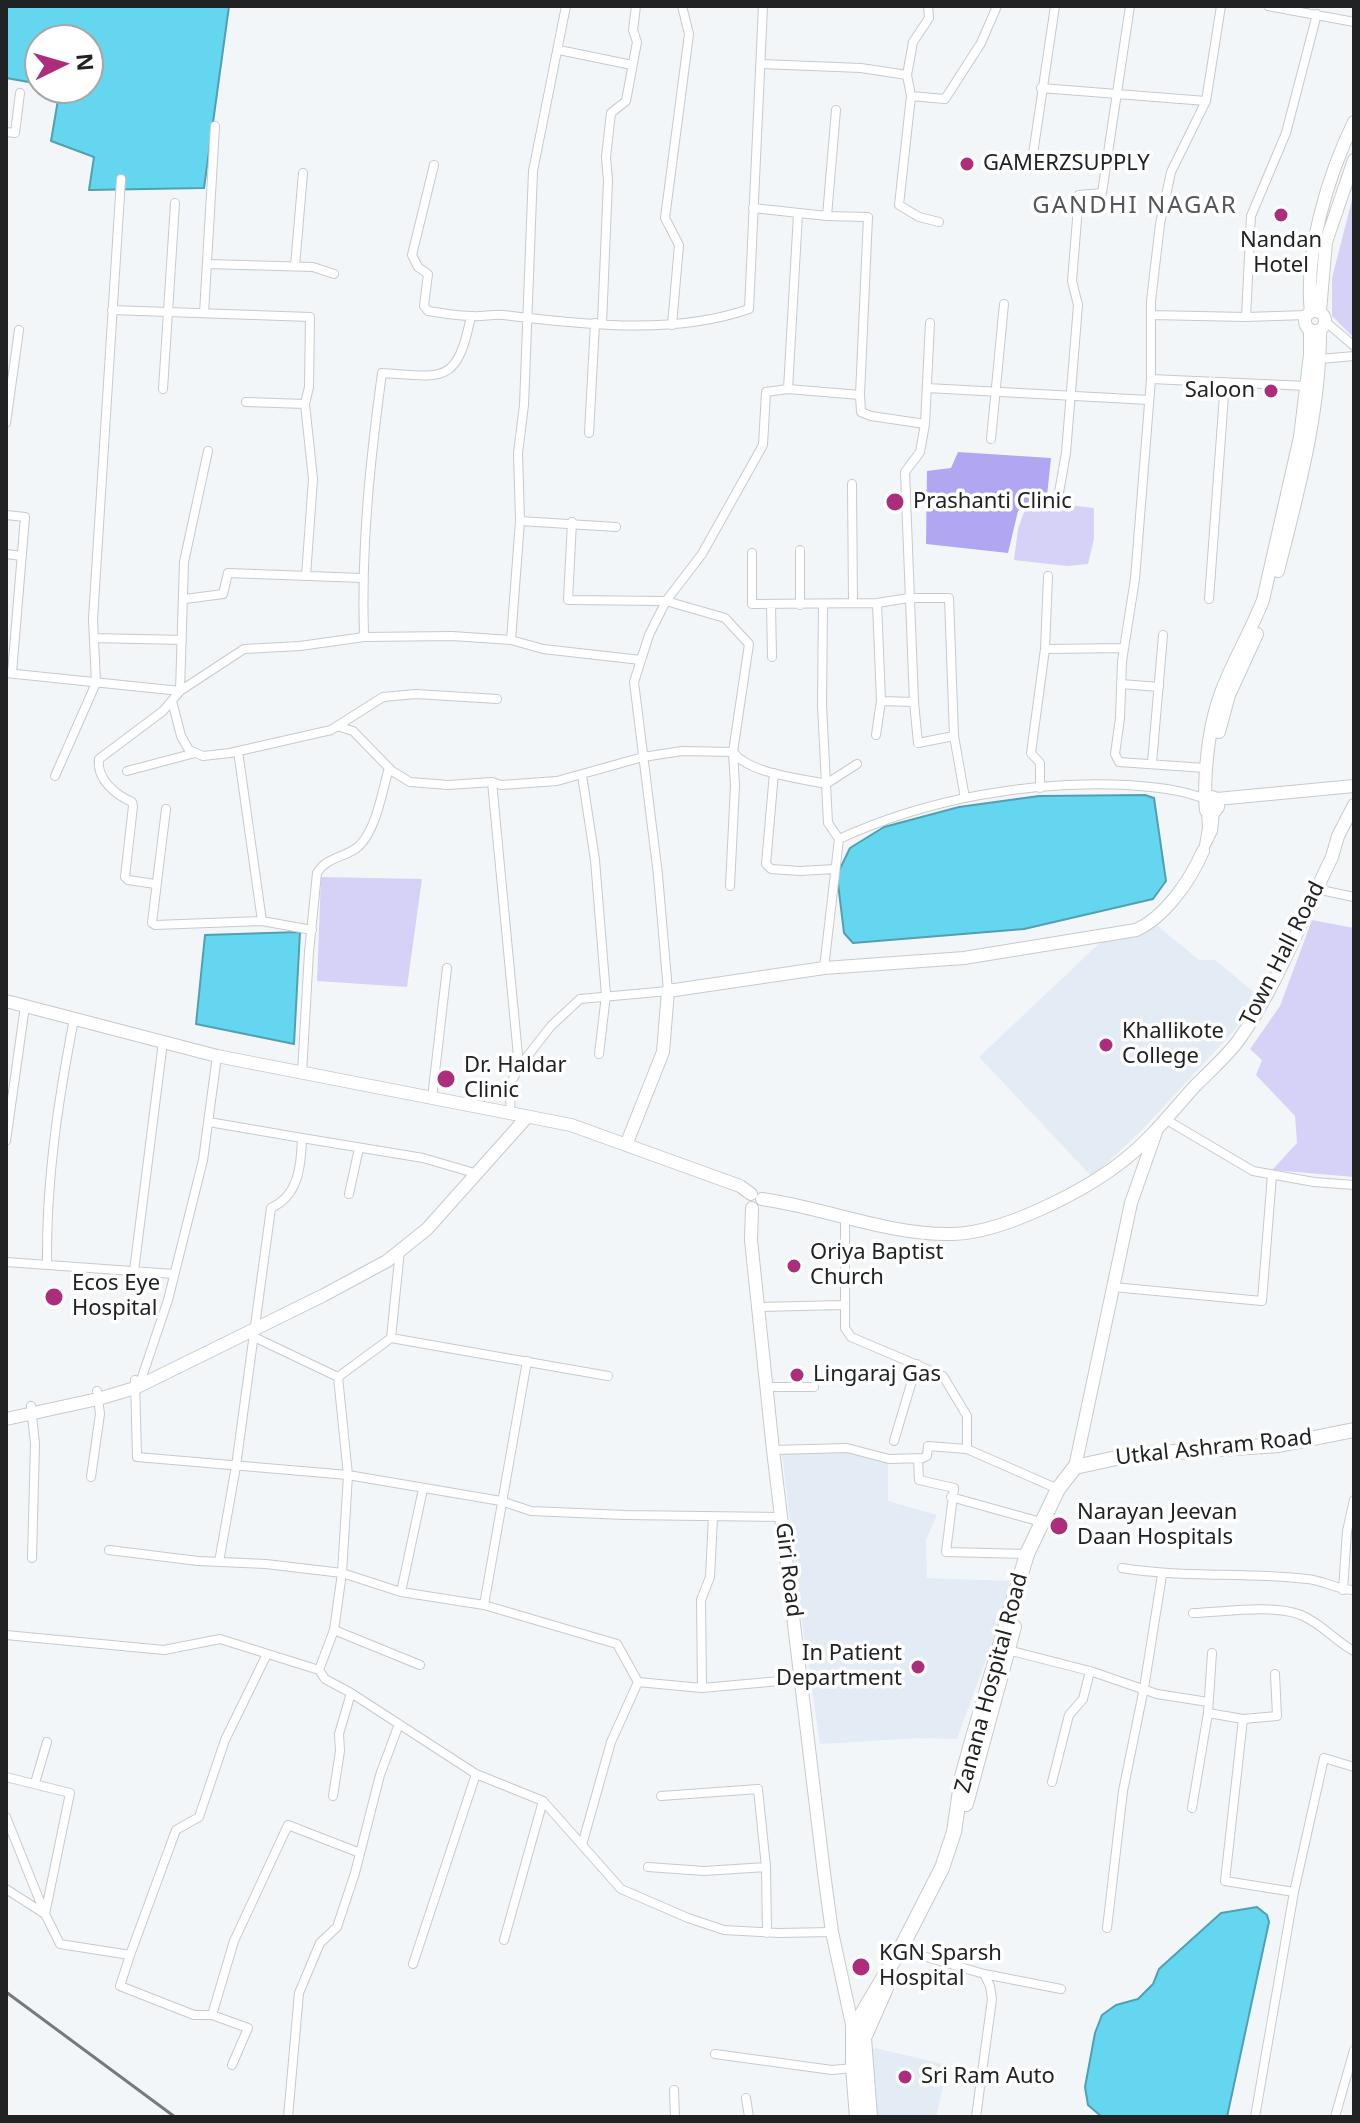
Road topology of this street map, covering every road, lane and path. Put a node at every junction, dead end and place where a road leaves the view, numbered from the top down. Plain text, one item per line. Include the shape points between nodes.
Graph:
1 (566, 6) edge
2 (636, 6) edge
3 (682, 6) edge
4 (763, 6) edge
5 (928, 6) edge
6 (997, 6) edge
7 (1055, 6) edge
8 (1130, 6) edge
9 (1221, 6) edge
10 (1268, 6) edge
11 (1317, 14) junction
12 (1354, 20) edge
13 (559, 50) junction
14 (761, 64) junction
15 (632, 65) junction
16 (907, 75) junction
17 (1041, 88) junction
18 (20, 93) dead end
19 (1116, 95) junction
20 (911, 96) junction
21 (1206, 101) junction
22 (836, 110) dead end
23 (1354, 122) edge
24 (215, 126) dead end
25 (6, 132) edge
26 (1354, 160) edge
27 (1032, 161) dead end
28 (434, 165) dead end
29 (303, 173) dead end
30 (121, 179) dead end
31 (175, 203) dead end
32 (753, 208) junction
33 (798, 214) junction
34 (827, 216) junction
35 (939, 222) dead end
36 (207, 264) junction
37 (295, 266) junction
38 (334, 274) dead end
39 (1004, 304) dead end
40 (112, 310) junction
41 (169, 311) junction
42 (204, 313) junction
43 (1151, 315) junction
44 (471, 316) junction
45 (1246, 317) junction
46 (528, 319) junction
47 (1315, 320) junction
48 (598, 323) junction
49 (930, 323) dead end
50 (672, 325) junction
51 (19, 330) dead end
52 (1354, 346) edge
53 (1354, 356) edge
54 (1320, 359) junction
55 (1151, 379) junction
56 (1225, 382) junction
57 (1307, 386) junction
58 (927, 388) junction
59 (163, 389) dead end
60 (788, 389) junction
61 (997, 390) junction
62 (860, 395) junction
63 (1071, 396) junction
64 (1149, 400) junction
65 (246, 402) dead end
66 (305, 404) junction
67 (6, 423) edge
68 (925, 424) junction
69 (589, 433) dead end
70 (991, 439) dead end
71 (208, 451) dead end
72 (852, 484) dead end
73 (1058, 498) dead end
74 (6, 515) edge
75 (520, 521) junction
76 (572, 522) junction
77 (616, 527) dead end
78 (800, 550) dead end
79 (752, 553) dead end
80 (6, 554) edge
81 (22, 556) junction
82 (306, 576) junction
83 (1048, 576) dead end
84 (362, 578) junction
85 (909, 598) junction
86 (185, 599) junction
87 (1209, 599) dead end
88 (666, 601) junction
89 (853, 603) junction
90 (877, 603) junction
91 (771, 604) junction
92 (823, 604) junction
93 (800, 605) junction
94 (1163, 635) dead end
95 (364, 637) junction
96 (94, 638) junction
97 (182, 640) junction
98 (511, 640) junction
99 (1124, 648) junction
100 (1045, 649) junction
101 (772, 657) dead end
102 (641, 660) junction
103 (9, 673) edge
104 (96, 682) junction
105 (1121, 684) junction
106 (1159, 687) junction
107 (180, 691) junction
108 (497, 699) dead end
109 (172, 701) junction
110 (881, 701) junction
111 (914, 702) junction
112 (337, 726) junction
113 (876, 735) dead end
114 (954, 736) junction
115 (238, 751) junction
116 (196, 752) junction
117 (733, 752) junction
118 (643, 757) junction
119 (1152, 763) junction
120 (857, 764) dead end
121 (389, 768) junction
122 (1205, 768) junction
123 (127, 771) dead end
124 (774, 773) junction
125 (582, 775) junction
126 (55, 776) dead end
127 (492, 782) junction
128 (826, 784) junction
129 (1040, 788) junction
130 (1354, 788) edge
131 (965, 798) junction
132 (1212, 804) junction
133 (1354, 805) edge
134 (166, 809) dead end
135 (1354, 823) edge
136 (839, 839) junction
137 (1203, 851) joint
138 (1332, 857) junction
139 (834, 869) junction
140 (155, 884) junction
141 (730, 886) dead end
142 (1316, 889) junction
143 (1354, 897) edge
144 (262, 921) junction
145 (312, 930) junction
146 (447, 968) dead end
147 (824, 968) junction
148 (668, 991) junction
149 (606, 995) junction
150 (6, 1001) edge
151 (25, 1006) junction
152 (74, 1019) junction
153 (163, 1042) junction
154 (599, 1054) dead end
155 (217, 1056) junction
156 (519, 1067) junction
157 (302, 1073) junction
158 (432, 1098) junction
159 (519, 1116) junction
160 (209, 1122) junction
161 (1161, 1124) junction
162 (302, 1138) junction
163 (6, 1141) edge
164 (626, 1145) junction
165 (359, 1148) junction
166 (1124, 1160) junction
167 (1141, 1171) junction
168 (471, 1172) junction
169 (1272, 1175) junction
170 (1354, 1185) edge
171 (349, 1194) dead end
172 (755, 1200) junction
173 (845, 1218) junction
174 (400, 1248) junction
175 (6, 1262) edge
176 (47, 1265) junction
177 (134, 1271) junction
178 (174, 1274) junction
179 (1113, 1287) junction
180 (844, 1305) junction
181 (758, 1307) junction
182 (255, 1328) junction
183 (391, 1338) junction
184 (527, 1361) junction
185 (917, 1364) junction
186 (608, 1376) dead end
187 (338, 1377) junction
188 (137, 1381) junction
189 (767, 1387) junction
190 (814, 1387) dead end
191 (98, 1395) junction
192 (31, 1410) junction
193 (6, 1411) edge
194 (6, 1419) edge
195 (1354, 1430) edge
196 (894, 1441) dead end
197 (967, 1449) junction
198 (773, 1450) junction
199 (918, 1459) junction
200 (236, 1466) junction
201 (1075, 1467) junction
202 (348, 1475) junction
203 (91, 1477) dead end
204 (1063, 1486) junction
205 (423, 1489) junction
206 (951, 1497) junction
207 (1354, 1500) edge
208 (501, 1501) junction
209 (713, 1517) junction
210 (781, 1517) junction
211 (1041, 1522) junction
212 (109, 1550) dead end
213 (1027, 1554) junction
214 (32, 1558) dead end
215 (219, 1562) junction
216 (1122, 1568) dead end
217 (342, 1573) junction
218 (1162, 1575) junction
219 (1343, 1590) junction
220 (1354, 1590) edge
221 (401, 1592) junction
222 (484, 1605) junction
223 (1193, 1613) dead end
224 (334, 1630) junction
225 (6, 1635) edge
226 (1008, 1650) junction
227 (1354, 1651) edge
228 (1212, 1653) dead end
229 (267, 1654) junction
230 (420, 1665) dead end
231 (319, 1670) junction
232 (1090, 1671) junction
233 (1275, 1674) dead end
234 (802, 1679) junction
235 (638, 1682) junction
236 (702, 1688) junction
237 (1144, 1688) junction
238 (351, 1693) junction
239 (1208, 1702) junction
240 (1208, 1713) junction
241 (1243, 1719) junction
242 (399, 1724) junction
243 (47, 1742) dead end
244 (1354, 1767) edge
245 (476, 1774) junction
246 (6, 1777) edge
247 (1052, 1782) dead end
248 (35, 1783) junction
249 (333, 1796) dead end
250 (661, 1796) dead end
251 (543, 1801) junction
252 (1192, 1808) dead end
253 (6, 1817) edge
254 (582, 1845) junction
255 (360, 1853) junction
256 (648, 1867) dead end
257 (766, 1867) junction
258 (6, 1889) edge
259 (1294, 1892) junction
260 (45, 1914) junction
261 (1107, 1928) dead end
262 (832, 1932) junction
263 (767, 1933) junction
264 (504, 1940) dead end
265 (906, 1950) junction
266 (130, 1955) junction
267 (413, 1964) dead end
268 (984, 1974) junction
269 (1061, 1989) dead end
270 (212, 2015) junction
271 (858, 2033) junction
272 (1354, 2050) edge
273 (715, 2054) dead end
274 (232, 2065) dead end
275 (853, 2068) junction
276 (674, 2090) dead end
277 (746, 2098) dead end
278 (288, 2117) edge
279 (675, 2117) edge
280 (749, 2117) edge
281 (857, 2117) edge
282 (870, 2117) edge
283 (976, 2117) edge
284 (1255, 2117) edge
285 (1335, 2117) edge

1 - 13 street
2 - 15 street
3 - 50 street via 689,34 665,218 679,245
4 - 14 street
5 - 16 street via 929,18 913,42
6 - 20 street via 981,43 945,99
7 - 17 street
8 - 19 street
9 - 21 street
10 - 11 street
11 - 12 street
11 - 45 street via 1286,133 1251,216
13 - 15 street
13 - 46 street via 533,171
14 - 16 street
14 - 32 street
15 - 48 street via 626,101 611,113 609,127
16 - 20 street
17 - 19 street
17 - 27 street
18 - 25 street via 15,133
19 - 21 street
19 - 63 street via 1102,193 1079,195
20 - 35 street via 899,205
21 - 43 street via 1171,172
22 - 34 street
23 - 47 street via 1312,246 1309,275
24 - 36 street
26 - 47 street via 1326,242
28 - 44 street via 412,255 428,274 424,306 428,311
29 - 37 street
30 - 40 street
31 - 41 street
32 - 33 street
32 - 50 street via 749,309
33 - 34 street
33 - 60 street
34 - 62 street via 868,217
36 - 37 street
36 - 42 street
37 - 38 street
39 - 61 street
40 - 41 street
40 - 96 street
41 - 42 street
41 - 59 street
42 - 66 street via 310,317
43 - 45 street
43 - 55 street
44 - 46 street
44 - 84 street via 461,354 444,374 382,373
45 - 47 street
46 - 48 street
46 - 75 street via 518,453
47 - 52 street
47 - 54 street
47 - 57 street
48 - 50 street
48 - 69 street
49 - 58 street
51 - 67 street
53 - 54 street
54 - 132 street via 1308,449 1266,616 1229,695 1211,764
55 - 56 street
55 - 64 street
56 - 57 street
56 - 87 street
57 - 122 street via 1263,600 1220,693
58 - 61 street
58 - 68 street
60 - 62 street
60 - 88 street via 766,392 763,445 702,554
61 - 63 street
61 - 70 street
62 - 68 street via 861,412
63 - 64 street
63 - 73 street
64 - 99 street via 1135,579
65 - 66 street
66 - 82 street via 313,479
68 - 85 street via 920,452 905,472
71 - 86 street via 184,562
72 - 89 street
74 - 81 street via 25,517
75 - 76 street
75 - 98 street
76 - 77 street
76 - 88 street via 568,600
78 - 93 street
79 - 91 street via 752,604
80 - 81 street
81 - 103 street
82 - 84 street
82 - 86 street via 228,573 223,594
83 - 100 street
84 - 95 street
85 - 90 street
85 - 111 street
85 - 114 street via 949,598
86 - 97 street
88 - 102 street
88 - 117 street via 725,618 749,644
89 - 90 street
89 - 92 street
90 - 110 street
91 - 93 street
91 - 101 street
92 - 93 street
92 - 128 street
94 - 106 street
95 - 98 street
95 - 107 street via 244,649
96 - 97 street
96 - 104 street
97 - 107 street
98 - 102 street via 543,649
99 - 100 street
99 - 105 street
100 - 129 street via 1031,753 1040,763
102 - 118 street via 634,682
103 - 104 street
104 - 107 street
104 - 126 street
105 - 106 street
105 - 119 street via 1115,754 1119,762
106 - 119 street
107 - 109 street
108 - 112 street via 383,697
109 - 116 street via 181,736
109 - 140 street via 98,764 116,796 133,806 125,877
110 - 111 street
110 - 113 street
111 - 114 street via 918,743
112 - 115 street
112 - 121 street via 353,731
114 - 131 street
115 - 116 street via 203,756
115 - 144 street
116 - 123 street
117 - 118 street
117 - 124 street via 740,761
117 - 141 street
118 - 125 street
118 - 148 street
119 - 122 street
120 - 128 street
121 - 127 street via 410,782
121 - 145 street via 362,843 321,865 317,873
122 - 132 street
124 - 128 street
124 - 139 street via 766,864 771,869
125 - 127 street
125 - 149 street
127 - 156 street
128 - 136 street via 828,823
129 - 131 street
129 - 132 street via 1087,782 1161,787
130 - 132 street
131 - 136 street via 911,810
132 - 137 street via 1213,831
133 - 138 street, Town Hall Road
134 - 140 street
135 - 138 street, Town Hall Road
136 - 139 street
137 - 147 street via 1169,903 1151,923 1136,930 964,958
138 - 142 street, Town Hall Road
139 - 147 street
140 - 144 street via 155,925
142 - 143 street
142 - 161 street, Town Hall Road via 1237,1042
144 - 145 street
145 - 157 street
146 - 158 street
147 - 148 street
148 - 149 street
148 - 164 street via 663,1052
149 - 154 street
149 - 156 street via 580,999
150 - 151 street, Town Hall Road
151 - 152 street, Town Hall Road
151 - 163 street
152 - 153 street, Town Hall Road
152 - 176 street via 52,1141
153 - 155 street, Town Hall Road
153 - 177 street
155 - 157 street, Town Hall Road
155 - 160 street
156 - 159 street via 511,1083
157 - 158 street, Town Hall Road
158 - 159 street, Town Hall Road
159 - 164 street, Town Hall Road via 571,1125
159 - 168 street
159 - 174 street via 427,1229
160 - 162 street
160 - 178 street
161 - 166 street, Town Hall Road
161 - 167 street
161 - 169 street via 1253,1171
162 - 165 street
162 - 182 street via 296,1183 271,1208
164 - 172 street, Town Hall Road via 740,1186
165 - 168 street
165 - 171 street
166 - 167 street
166 - 173 street, Town Hall Road via 1076,1191 982,1230 933,1234
167 - 179 street
168 - 174 street
169 - 170 street
169 - 179 street via 1262,1301
172 - 173 street, Town Hall Road
172 - 181 street, Giri Road via 751,1240
173 - 180 street
174 - 182 street
174 - 183 street
175 - 176 street
176 - 177 street
177 - 178 street
178 - 188 street
179 - 201 street
180 - 181 street
180 - 185 street via 851,1337
181 - 189 street, Giri Road
182 - 187 street
182 - 188 street
182 - 200 street
183 - 184 street
183 - 187 street
184 - 186 street
184 - 208 street
185 - 196 street
185 - 197 street via 943,1376 957,1397 967,1416
187 - 202 street
188 - 191 street
188 - 200 street via 137,1457
189 - 190 street
189 - 198 street, Giri Road
191 - 192 street
191 - 203 street
192 - 193 street
192 - 194 street
192 - 214 street
195 - 201 main road, Utkal Ashram Road via 1279,1445 1130,1455
197 - 199 street via 928,1446 927,1456
197 - 204 street
198 - 199 street via 847,1448 889,1459
198 - 210 street, Giri Road
199 - 206 street via 919,1480 954,1488
200 - 202 street
200 - 215 street
201 - 204 main road, Zanana Hospital Road
202 - 205 street
202 - 217 street
204 - 211 main road, Zanana Hospital Road
204 - 226 main road via 1026,1576
205 - 208 street
205 - 221 street
206 - 211 street
206 - 213 street via 946,1552
207 - 219 street
208 - 209 street via 531,1511
208 - 222 street
209 - 210 street
209 - 236 street via 710,1577 701,1600
210 - 234 street, Giri Road
211 - 213 main road, Zanana Hospital Road
212 - 215 street
213 - 265 main road, Zanana Hospital Road via 962,1777 954,1832
215 - 217 street
216 - 218 street
217 - 221 street
217 - 224 street
218 - 219 street via 1309,1579
218 - 237 street
219 - 220 street
221 - 222 street
222 - 235 street via 617,1644
223 - 227 street via 1300,1614
224 - 230 street
224 - 231 street
225 - 229 street via 164,1650 220,1639
226 - 232 street
226 - 265 main road via 946,1869
228 - 239 street
229 - 231 street
229 - 266 street via 225,1740 199,1817 176,1830
231 - 238 street
232 - 237 street
232 - 247 street via 1083,1699 1069,1715
233 - 241 street via 1277,1716
234 - 236 street
234 - 262 street, Giri Road
235 - 236 street
235 - 254 street via 611,1742
237 - 239 street
237 - 261 street via 1123,1791
238 - 242 street
238 - 249 street via 339,1734
239 - 240 street
240 - 241 street
240 - 252 street
241 - 259 street via 1225,1881
242 - 245 street
242 - 255 street
243 - 248 street
244 - 259 street via 1324,1758
245 - 251 street
245 - 267 street
246 - 248 street
248 - 260 street via 70,1793
250 - 257 street via 758,1789
251 - 254 street
251 - 264 street
253 - 260 street
254 - 263 street via 621,1889 652,1904 724,1930
255 - 270 street via 288,1825 234,1941
255 - 278 street via 337,1927 320,1943 299,1993
256 - 257 street
257 - 263 street
258 - 260 street
259 - 284 street
260 - 266 street via 60,1944
262 - 263 street
262 - 271 street, Giri Road
265 - 268 street
265 - 271 main road
266 - 270 street via 120,1986 194,2015
268 - 269 street
268 - 283 street via 992,1999
270 - 274 street via 248,2028
271 - 275 main road
271 - 282 main road
272 - 285 street
273 - 275 street via 832,2070
275 - 281 main road
276 - 279 street
277 - 280 street

